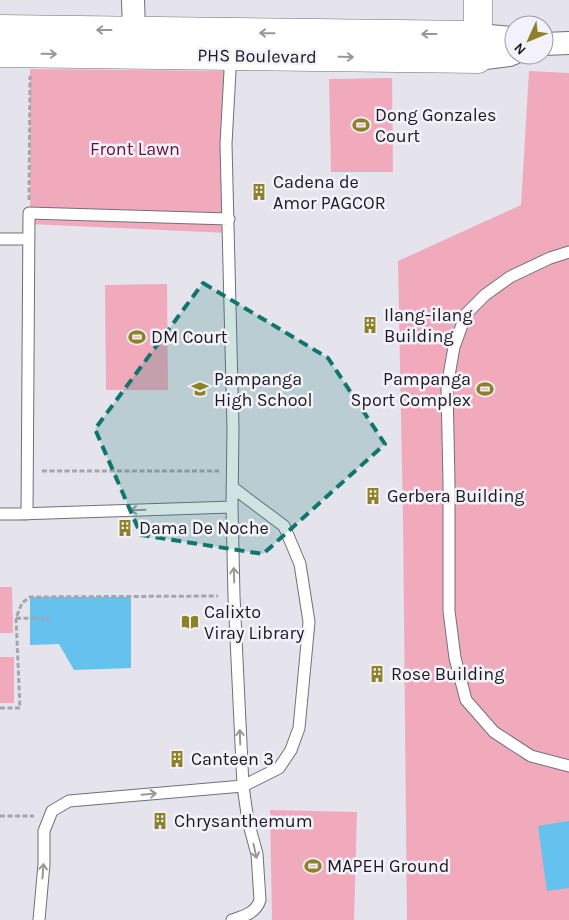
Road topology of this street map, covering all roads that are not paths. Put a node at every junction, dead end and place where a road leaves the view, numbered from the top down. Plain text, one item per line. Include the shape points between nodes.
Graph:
1 (132, 0) edge
2 (478, 0) edge
3 (0, 29) edge
4 (134, 30) junction
5 (504, 40) edge
6 (569, 43) edge
7 (554, 44) edge
8 (478, 47) junction
9 (0, 53) edge
10 (504, 54) edge
11 (227, 56) junction
12 (229, 219) junction
13 (0, 239) edge
14 (29, 239) junction
15 (569, 252) edge
16 (232, 487) junction
17 (232, 507) junction
18 (0, 514) edge
19 (26, 514) junction
20 (569, 766) edge
21 (242, 786) junction
22 (39, 920) edge
23 (232, 920) edge

1 - 4 street
2 - 8 street
4 -> 3 street, PHS Boulevard
8 -> 4 street, PHS Boulevard via 262,33
5 - 8 street, PHS Boulevard
6 - 7 street
8 - 10 street, PHS Boulevard
11 -> 8 street, PHS Boulevard
9 -> 11 street, PHS Boulevard
11 - 12 lane via 230,71 226,124
12 - 14 lane via 29,213
12 - 16 lane
13 - 14 lane
14 - 19 lane
15 - 20 lane via 510,277 466,314 454,347 447,387 449,611 455,658 466,700 494,732 531,756
16 - 17 lane
16 - 21 lane via 284,526 300,564 309,622 299,728 291,750 278,768
17 -> 19 lane
21 -> 17 lane
18 - 19 lane
22 -> 21 lane via 44,831 52,811 69,800
21 -> 23 lane via 257,854 260,900 251,913

